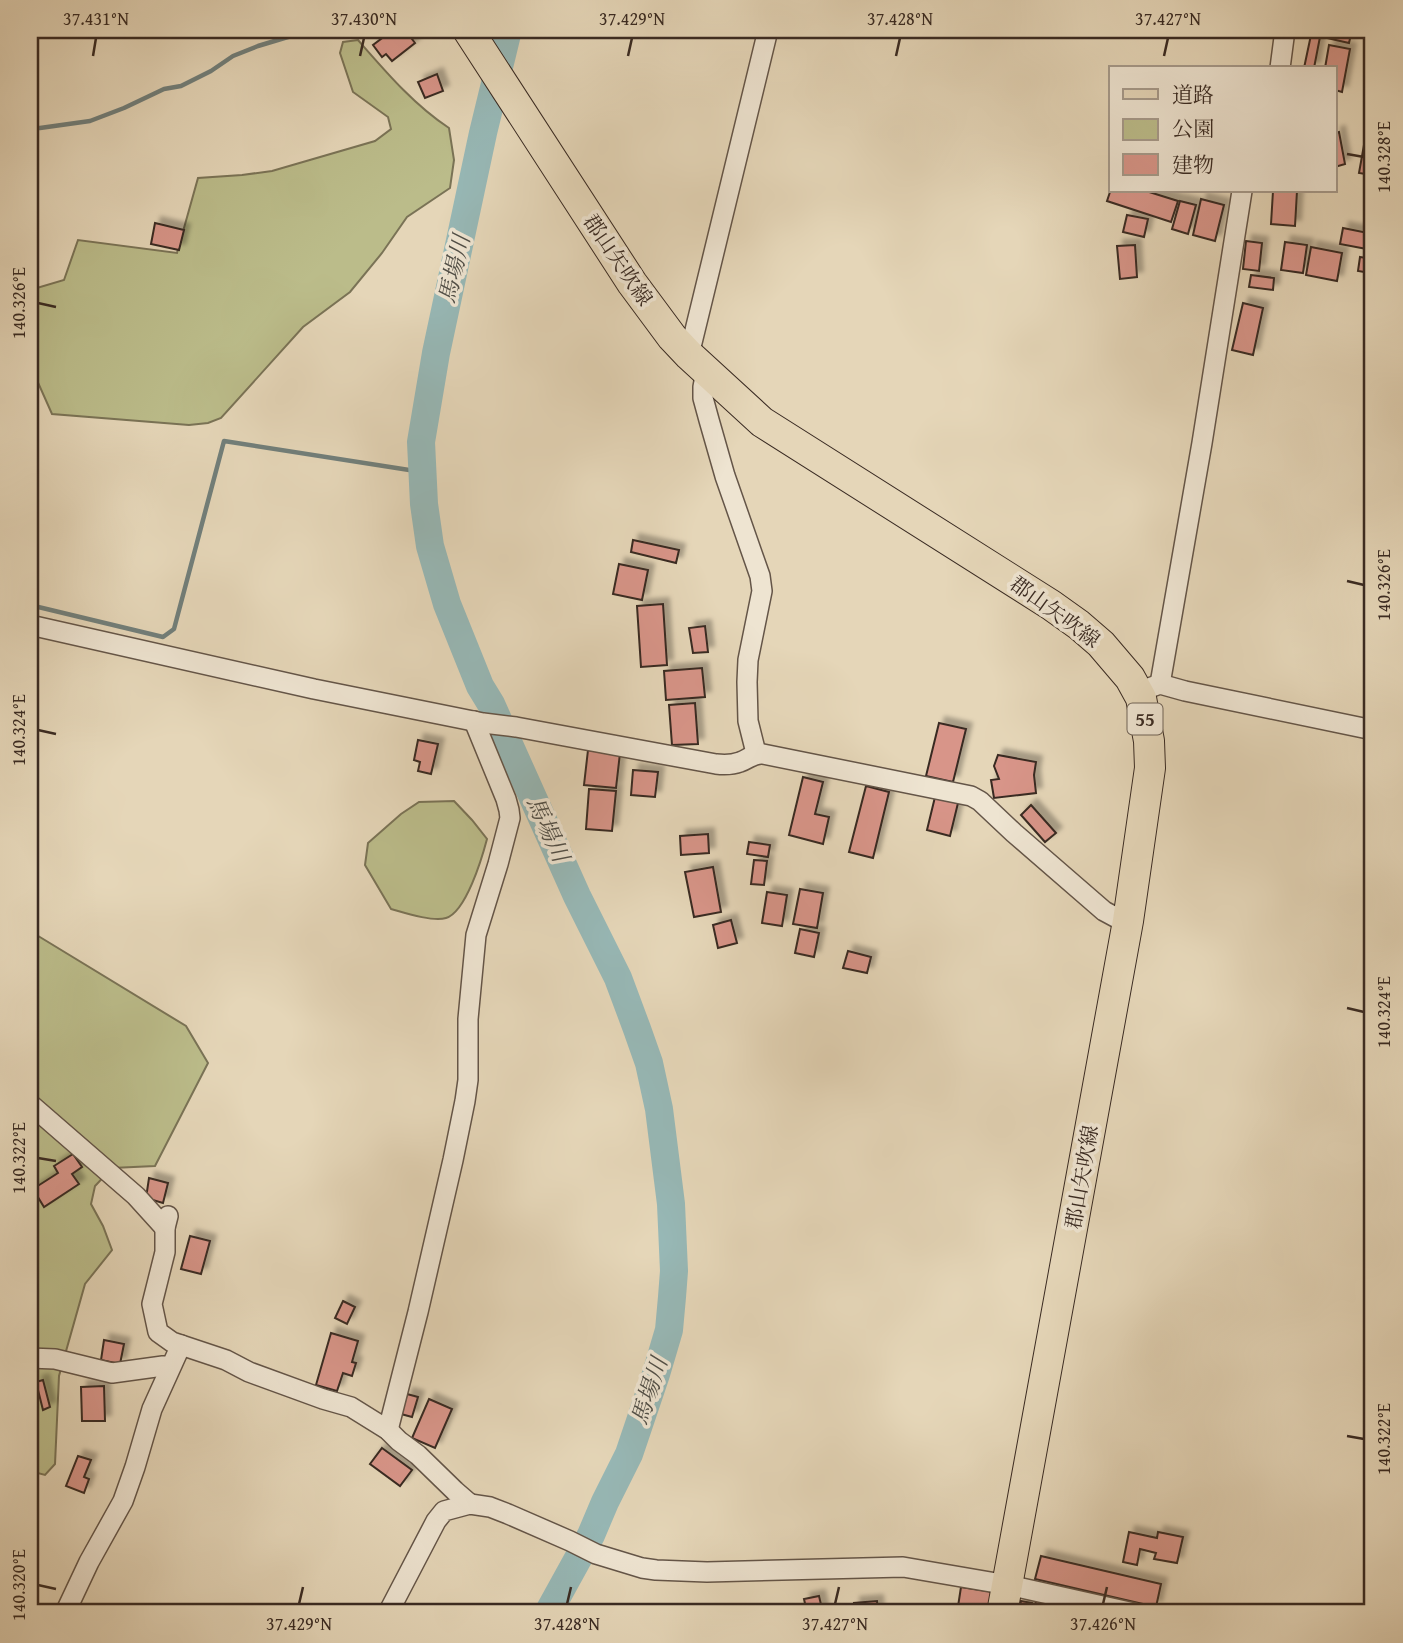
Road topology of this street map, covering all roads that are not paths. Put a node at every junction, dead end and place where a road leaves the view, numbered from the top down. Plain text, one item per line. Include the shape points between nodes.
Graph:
1 (768, 30) edge
2 (1285, 30) edge
3 (474, 39) edge
4 (1280, 66) edge
5 (1242, 192) edge
6 (697, 363) junction
7 (30, 625) edge
8 (1149, 689) junction
9 (478, 722) junction
10 (1373, 730) edge
11 (756, 754) junction
12 (1128, 922) junction
13 (30, 1104) edge
14 (181, 1345) junction
15 (30, 1358) edge
16 (170, 1367) junction
17 (388, 1430) junction
18 (470, 1504) junction
19 (1005, 1599) edge
20 (65, 1613) edge
21 (388, 1613) edge
22 (1134, 1613) edge

1 - 6 street
2 - 4 street
3 - 6 main road, 郡山矢吹線 / 55 via 632,282
5 - 8 street via 1202,443
6 - 8 main road, 郡山矢吹線 / 55 via 762,422 1079,625 1130,678
6 - 11 street via 725,476 760,576 762,591 748,660 748,721
7 - 9 street
8 - 10 street via 1185,691
8 - 12 main road, 郡山矢吹線 / 55 via 1141,698 1150,768
9 - 11 street via 716,764 731,765
9 - 17 street via 510,818 476,935 468,1080 456,1148
11 - 12 street via 971,796 1104,911
12 - 19 main road, 郡山矢吹線 / 55
13 - 14 street via 167,1222 152,1304 158,1332
14 - 16 street
14 - 17 street via 351,1407
15 - 16 street via 55,1359 112,1373
16 - 20 street via 123,1501
17 - 18 street
18 - 19 street via 490,1507 596,1555 642,1568 707,1572 903,1567
18 - 21 street via 444,1511 436,1521
19 - 22 street

